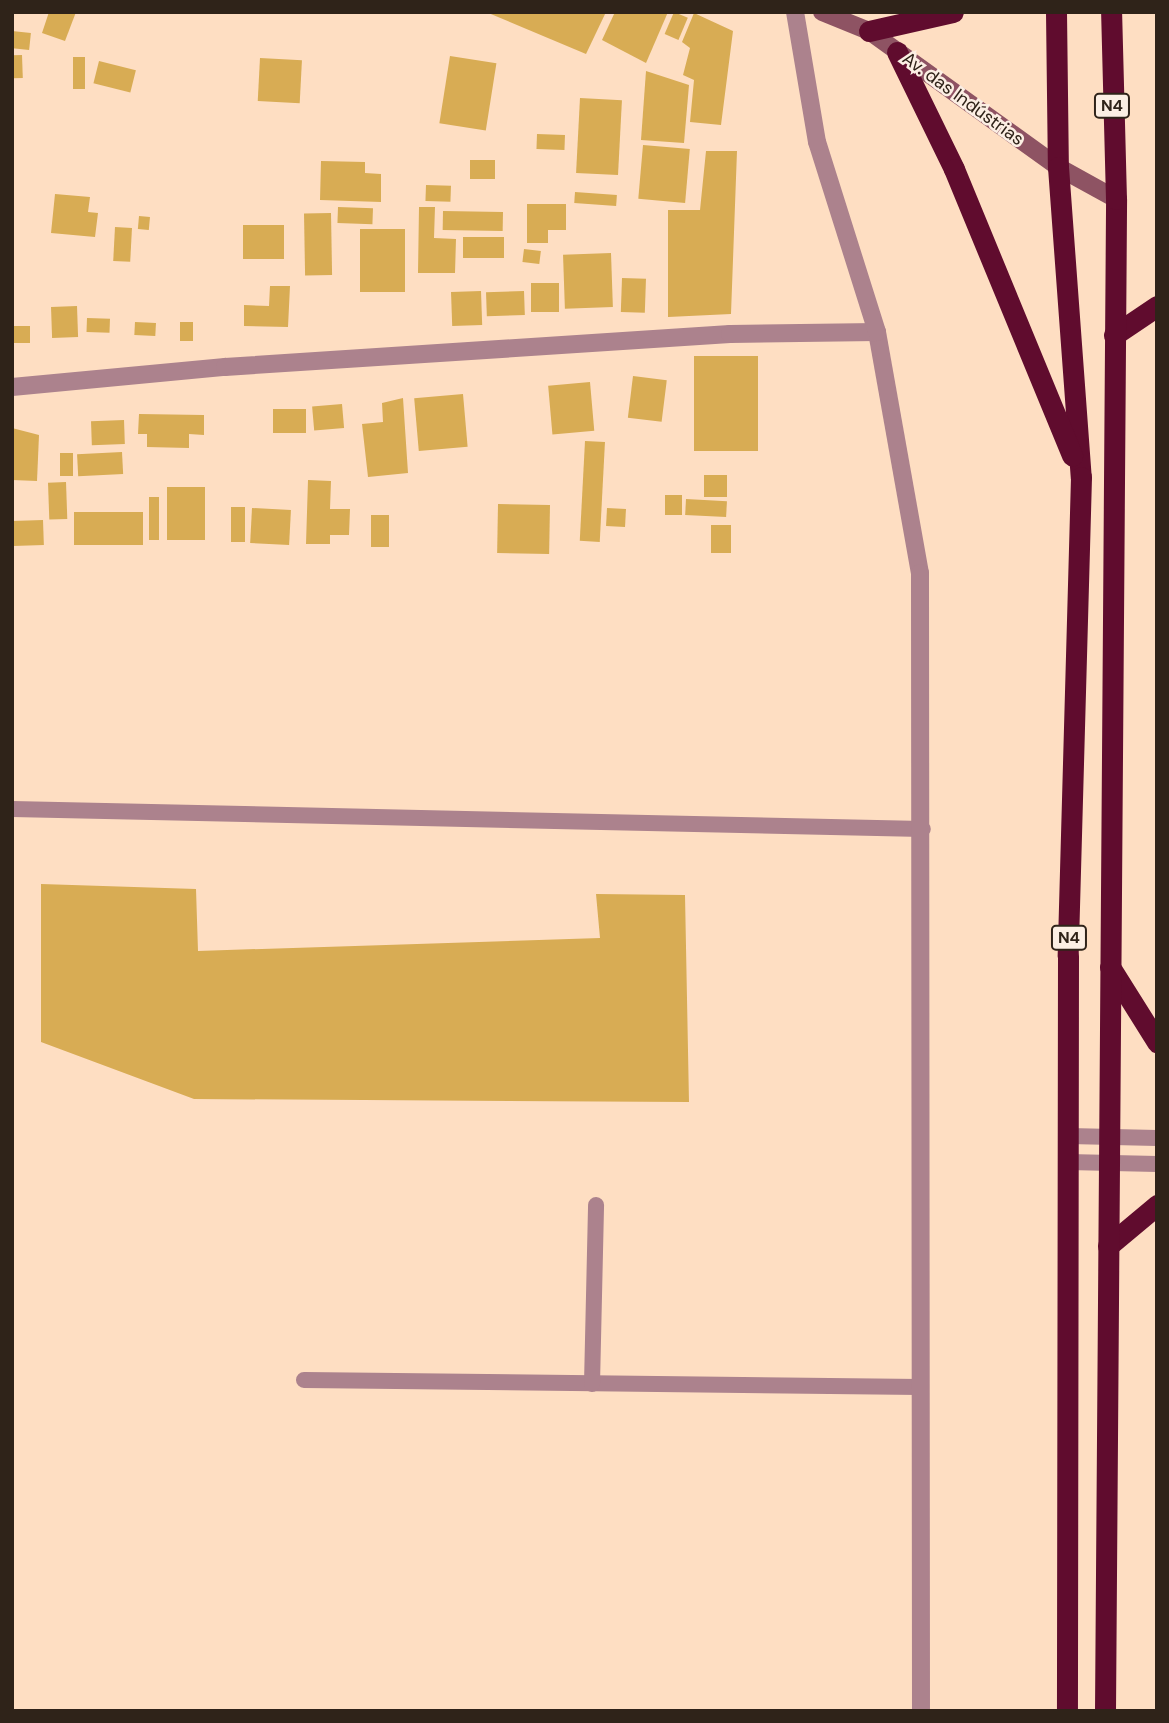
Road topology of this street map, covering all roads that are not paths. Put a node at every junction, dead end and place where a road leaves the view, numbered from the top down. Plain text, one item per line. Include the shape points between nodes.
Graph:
1 (795, 12) edge
2 (822, 12) edge
3 (953, 12) edge
4 (1056, 12) edge
5 (1111, 12) edge
6 (869, 31) junction
7 (897, 51) junction
8 (1058, 167) junction
9 (1116, 199) junction
10 (1157, 306) edge
11 (877, 332) junction
12 (1114, 335) junction
13 (12, 387) edge
14 (1081, 477) junction
15 (12, 809) edge
16 (923, 829) junction
17 (1109, 965) junction
18 (1157, 1042) edge
19 (1069, 1136) junction
20 (1111, 1136) junction
21 (1157, 1138) edge
22 (1068, 1162) junction
23 (1111, 1163) junction
24 (1157, 1164) edge
25 (596, 1205) dead end
26 (1157, 1205) edge
27 (1108, 1246) junction
28 (304, 1380) dead end
29 (592, 1384) junction
30 (920, 1387) junction
31 (921, 1711) edge
32 (1068, 1711) edge
33 (1105, 1711) edge

1 - 11 street via 817,142
2 - 6 main road, Av. das Indústrias
3 - 6 highway
4 - 8 highway, N4
5 - 9 highway, N4
6 - 7 main road, Av. das Indústrias
7 - 8 main road, Av. das Indústrias
7 - 14 highway via 954,169
8 - 9 main road
8 - 14 highway, N4
9 - 12 highway, N4
10 - 12 highway
11 - 13 street via 730,334
11 - 16 street via 920,573
12 - 17 highway, N4
14 - 19 highway, N4
15 - 16 lane
16 - 30 street
17 - 18 highway
17 - 20 highway, N4
19 - 20 lane
19 - 22 highway, N4
20 - 21 lane
20 - 23 highway, N4
22 - 23 lane
22 - 32 highway, N4
23 - 24 lane
23 - 27 highway, N4
25 - 29 lane
26 - 27 highway
27 - 33 highway, N4
28 - 29 lane
29 - 30 lane
30 - 31 street

